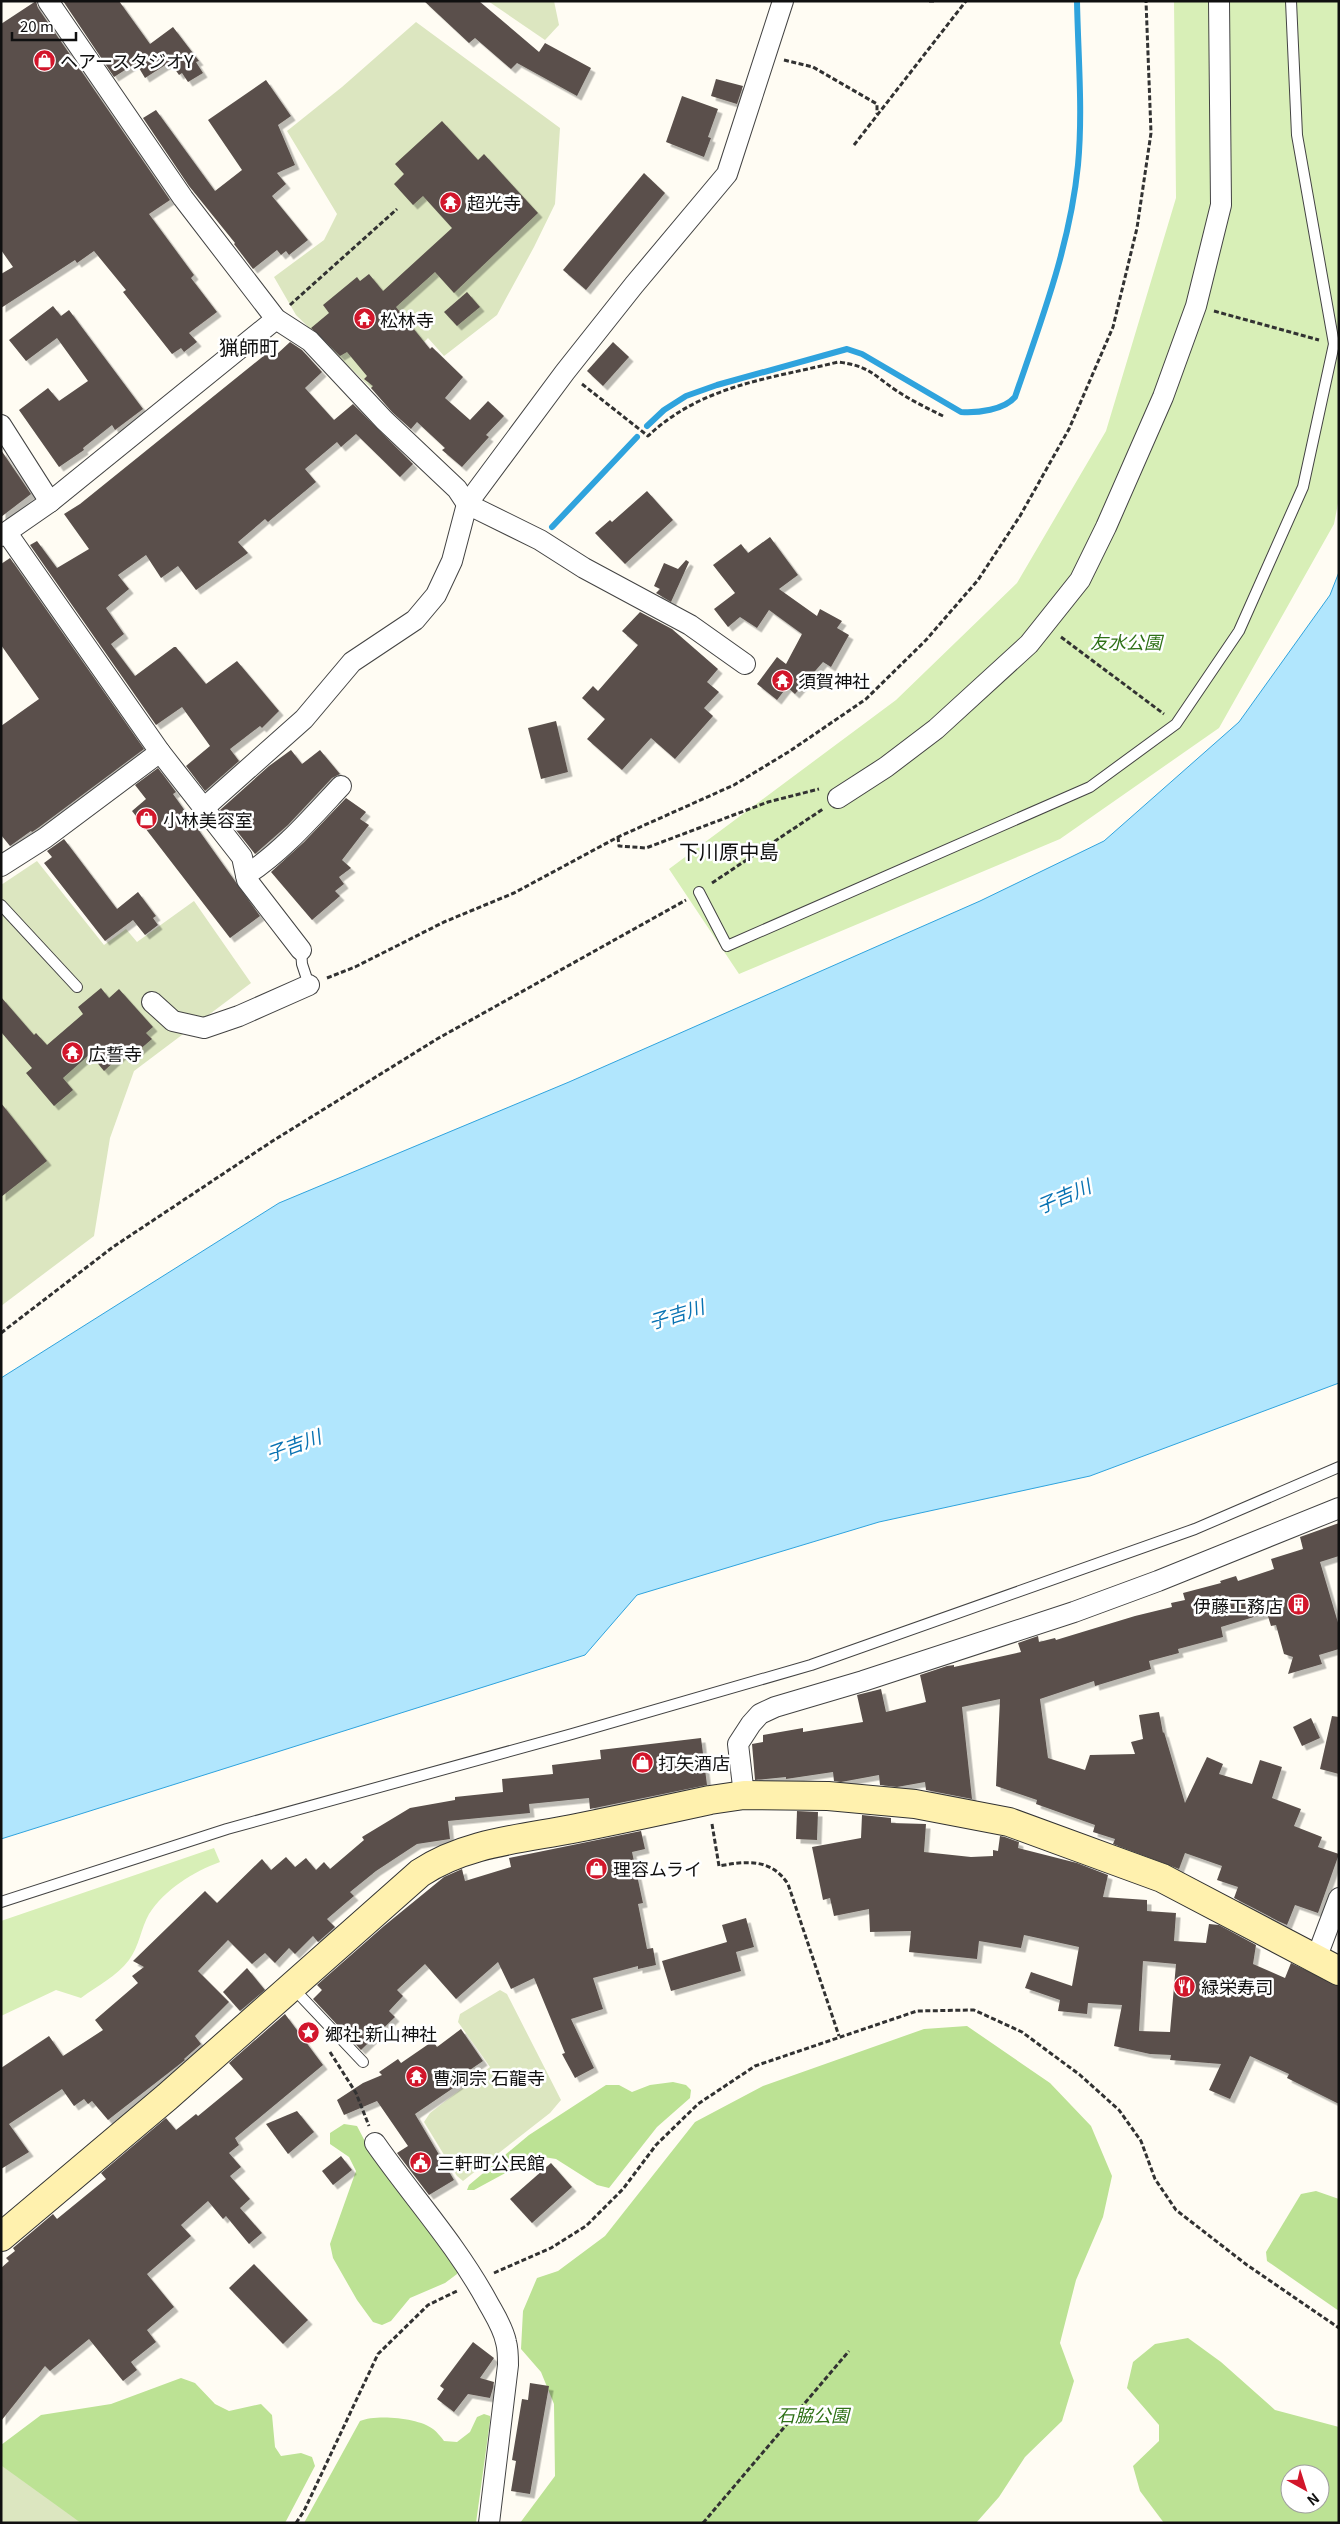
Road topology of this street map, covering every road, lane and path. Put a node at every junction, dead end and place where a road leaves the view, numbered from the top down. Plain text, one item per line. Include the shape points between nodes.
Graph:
1 (48, 1) edge
2 (783, 1) edge
3 (929, 1) edge
4 (936, 1) edge
5 (966, 1) edge
6 (1146, 1) edge
7 (1219, 1) edge
8 (1291, 1) edge
9 (765, 56) junction
10 (877, 115) junction
11 (854, 144) dead end
12 (397, 209) dead end
13 (1196, 306) junction
14 (276, 319) junction
15 (1334, 344) junction
16 (565, 372) junction
17 (945, 417) dead end
18 (1, 425) edge
19 (50, 502) junction
20 (467, 504) junction
21 (4, 535) edge
22 (1044, 625) junction
23 (745, 664) dead end
24 (1176, 724) junction
25 (160, 752) junction
26 (341, 786) dead end
27 (838, 798) junction
28 (204, 808) junction
29 (618, 837) junction
30 (1, 866) edge
31 (246, 875) junction
32 (698, 892) junction
33 (1, 905) edge
34 (301, 950) joint
35 (308, 985) junction
36 (76, 987) dead end
37 (152, 1002) dead end
38 (1, 1334) edge
39 (1339, 1467) edge
40 (1339, 1508) edge
41 (744, 1794) junction
42 (711, 1820) dead end
43 (1339, 1898) edge
44 (1, 1902) edge
45 (1327, 1965) edge
46 (291, 1986) junction
47 (839, 2036) junction
48 (324, 2045) dead end
49 (363, 2062) dead end
50 (375, 2143) joint
51 (1, 2237) edge
52 (476, 2282) junction
53 (1339, 2328) edge
54 (849, 2351) dead end
55 (296, 2523) edge
56 (489, 2523) edge
57 (703, 2523) edge

1 - 14 street via 183,198
2 - 9 street
3 - 4 path
5 - 10 path
6 - 29 path via 1150,134 1137,228 1113,327 1069,429 1020,516 978,580 926,640 866,698 734,785
7 - 13 street via 1221,205
8 - 15 lane via 1297,135
9 - 10 path via 813,67 877,104
9 - 16 street via 727,174
10 - 11 path
12 - 14 path
13 - 15 path
13 - 22 street via 1163,397 1106,527 1080,580
14 - 19 street
14 - 20 street via 310,341 384,420 457,489
15 - 24 lane via 1303,487 1239,631
16 - 17 path via 648,436 666,418 719,391 838,362 871,371 897,391
16 - 20 street
18 - 19 street
19 - 21 street
20 - 23 street via 540,540 584,568 690,625
20 - 28 street via 452,561 436,595 415,620 352,662 304,719
21 - 25 street
22 - 24 path
22 - 27 street via 1029,644 936,729
24 - 32 lane via 1090,787 727,946
25 - 28 street
25 - 30 street via 45,838
26 - 31 street via 304,826
27 - 29 path via 831,787 802,792 646,848 619,846
27 - 32 path
28 - 31 street via 242,857
29 - 35 path via 514,892 444,922 356,967
31 - 34 street
32 - 38 path via 437,1039 271,1142 113,1247
33 - 36 lane
34 - 35 lane
35 - 37 street via 204,1028 172,1021
39 - 44 lane via 1195,1528 811,1665 228,1829
40 - 41 street via 1074,1612 760,1714 738,1744
41 - 45 street via 828,1796 915,1804 1009,1822 1162,1878
41 - 46 street via 458,1852 420,1873
42 - 47 path via 719,1866 739,1862 763,1864 782,1874 788,1884
43 - 45 street
46 - 49 lane
46 - 51 street via 167,2097
47 - 52 path via 755,2066 698,2104 656,2145 623,2189 586,2226 551,2248
47 - 53 path via 916,2010 974,2010 1022,2032 1120,2110 1141,2141 1155,2179 1176,2210 1247,2265
48 - 50 path via 356,2093
50 - 52 street
52 - 55 path via 428,2305 378,2354
52 - 56 street via 507,2343 508,2365
54 - 57 path

